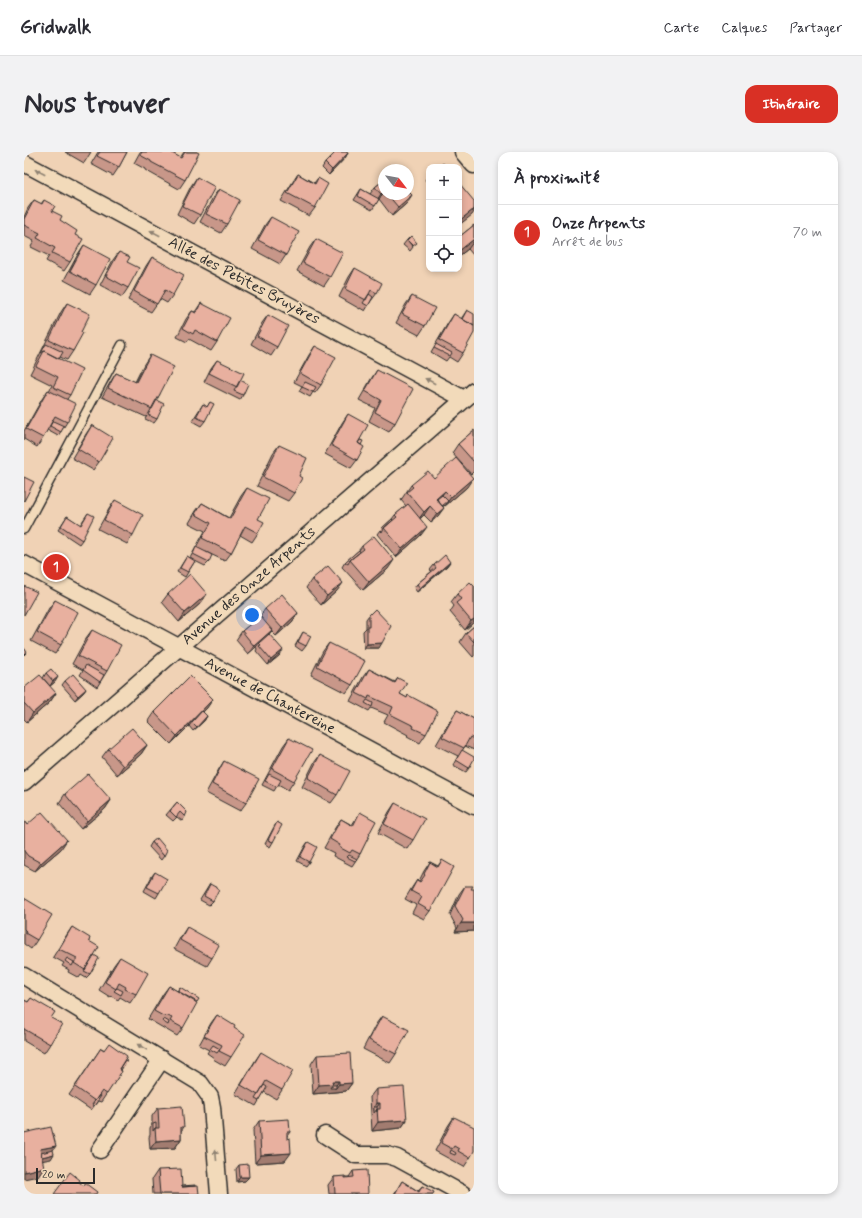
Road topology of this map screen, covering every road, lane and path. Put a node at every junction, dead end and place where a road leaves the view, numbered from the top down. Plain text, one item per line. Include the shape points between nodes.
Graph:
1 (463, 152) edge
2 (24, 163) edge
3 (474, 165) edge
4 (122, 345) dead end
5 (469, 395) edge
6 (24, 529) edge
7 (24, 564) edge
8 (179, 647) junction
9 (24, 782) edge
10 (474, 806) edge
11 (24, 976) edge
12 (162, 1059) junction
13 (325, 1135) dead end
14 (100, 1150) dead end
15 (219, 1194) edge
16 (463, 1194) edge

1 - 3 street
5 -> 2 street, Allée des Petites Bruyères
4 - 6 lane
5 - 8 street, Avenue des Onze Arpents
7 - 8 street, Avenue de Chantereine
8 - 9 street, Avenue des Onze Arpents
8 - 10 street, Avenue de Chantereine
12 -> 11 street
12 - 14 street
15 -> 12 street via 210,1097 200,1083
13 - 16 street via 356,1155 387,1155 397,1158

